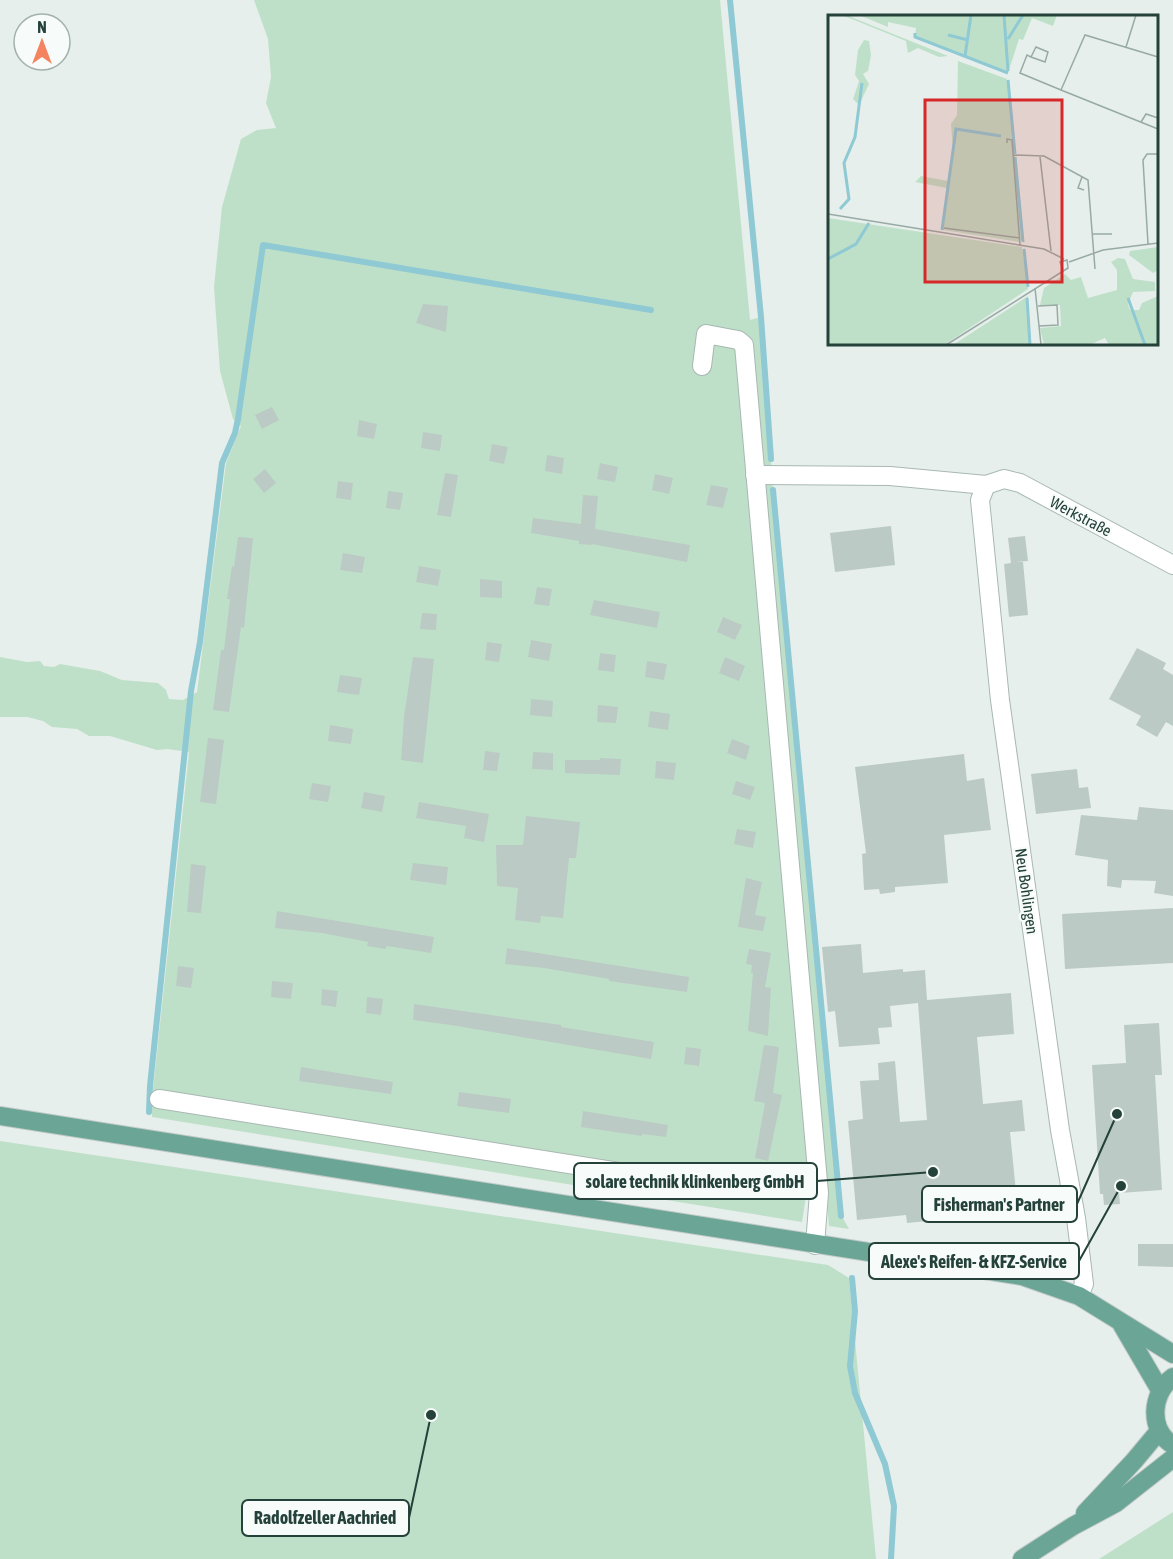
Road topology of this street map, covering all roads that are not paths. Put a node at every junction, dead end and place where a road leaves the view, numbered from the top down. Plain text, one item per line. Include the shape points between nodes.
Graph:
1 (702, 366) dead end
2 (755, 475) junction
3 (986, 485) junction
4 (1173, 565) edge
5 (159, 1099) dead end
6 (0, 1116) edge
7 (817, 1180) junction
8 (815, 1245) junction
9 (1079, 1296) junction
10 (1119, 1321) junction
11 (1173, 1354) edge
12 (1173, 1377) edge
13 (1160, 1390) junction
14 (1159, 1431) junction
15 (1173, 1445) edge
16 (1173, 1458) edge
17 (1073, 1526) junction
18 (1022, 1559) edge

1 - 2 street via 706,334 738,340 744,345
2 - 3 street, Werkstraße via 890,476
2 - 7 street
3 - 4 street, Werkstraße via 1004,479 1020,483
3 - 9 street, Neu Bohlingen via 980,500 1000,700 1060,1130 1076,1218 1084,1284
5 - 7 street via 676,1181 724,1186
6 - 8 main road
7 - 8 street
8 - 9 main road via 1022,1276
9 - 10 main road
10 - 11 main road
10 - 13 main road
12 - 13 main road
13 - 14 main road via 1155,1416
14 - 15 main road
14 - 17 main road
16 - 17 main road via 1116,1503
17 - 18 main road

